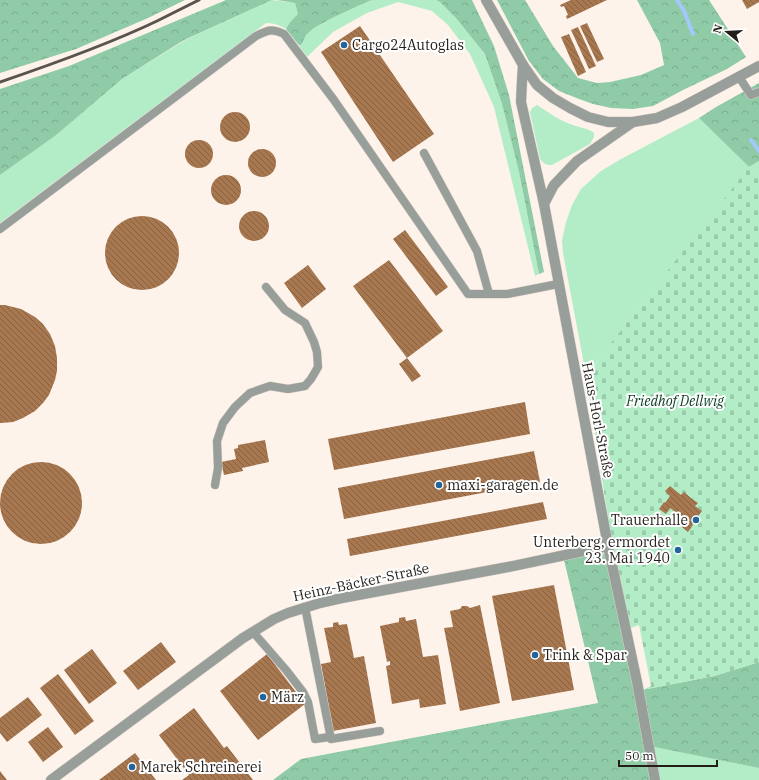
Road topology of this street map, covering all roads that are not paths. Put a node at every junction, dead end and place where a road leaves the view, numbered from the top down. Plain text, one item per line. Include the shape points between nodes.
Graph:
1 (486, 0) edge
2 (523, 65) junction
3 (759, 66) edge
4 (739, 77) junction
5 (759, 92) edge
6 (633, 122) junction
7 (424, 153) dead end
8 (544, 204) junction
9 (0, 229) edge
10 (558, 284) junction
11 (266, 288) dead end
12 (489, 294) junction
13 (215, 485) dead end
14 (608, 546) junction
15 (305, 607) junction
16 (253, 632) junction
17 (380, 731) dead end
18 (330, 737) junction
19 (51, 780) edge
20 (656, 780) edge

1 - 2 street
2 - 6 street via 537,85 570,108 588,117 608,122
2 - 8 street, Haus-Horl-Straße via 521,102
3 - 4 street
4 - 5 lane via 751,95
4 - 6 street via 657,118
6 - 8 street via 578,161 554,184
7 - 12 lane via 477,251
8 - 10 street, Haus-Horl-Straße
9 - 12 lane via 256,36 276,30 284,34 334,100 468,294
10 - 12 lane via 507,294
10 - 14 street, Haus-Horl-Straße
11 - 13 lane via 285,310 305,323 317,352 318,367 305,386 288,389 270,386 250,393 235,407 223,423 217,440 218,468
14 - 15 street, Heinz-Bäcker-Straße
14 - 20 street, Haus-Horl-Straße
15 - 16 street, Heinz-Bäcker-Straße via 274,619
15 - 18 lane
16 - 18 lane via 303,692 308,702 315,739
16 - 19 street, Heinz-Bäcker-Straße
17 - 18 lane via 331,740

